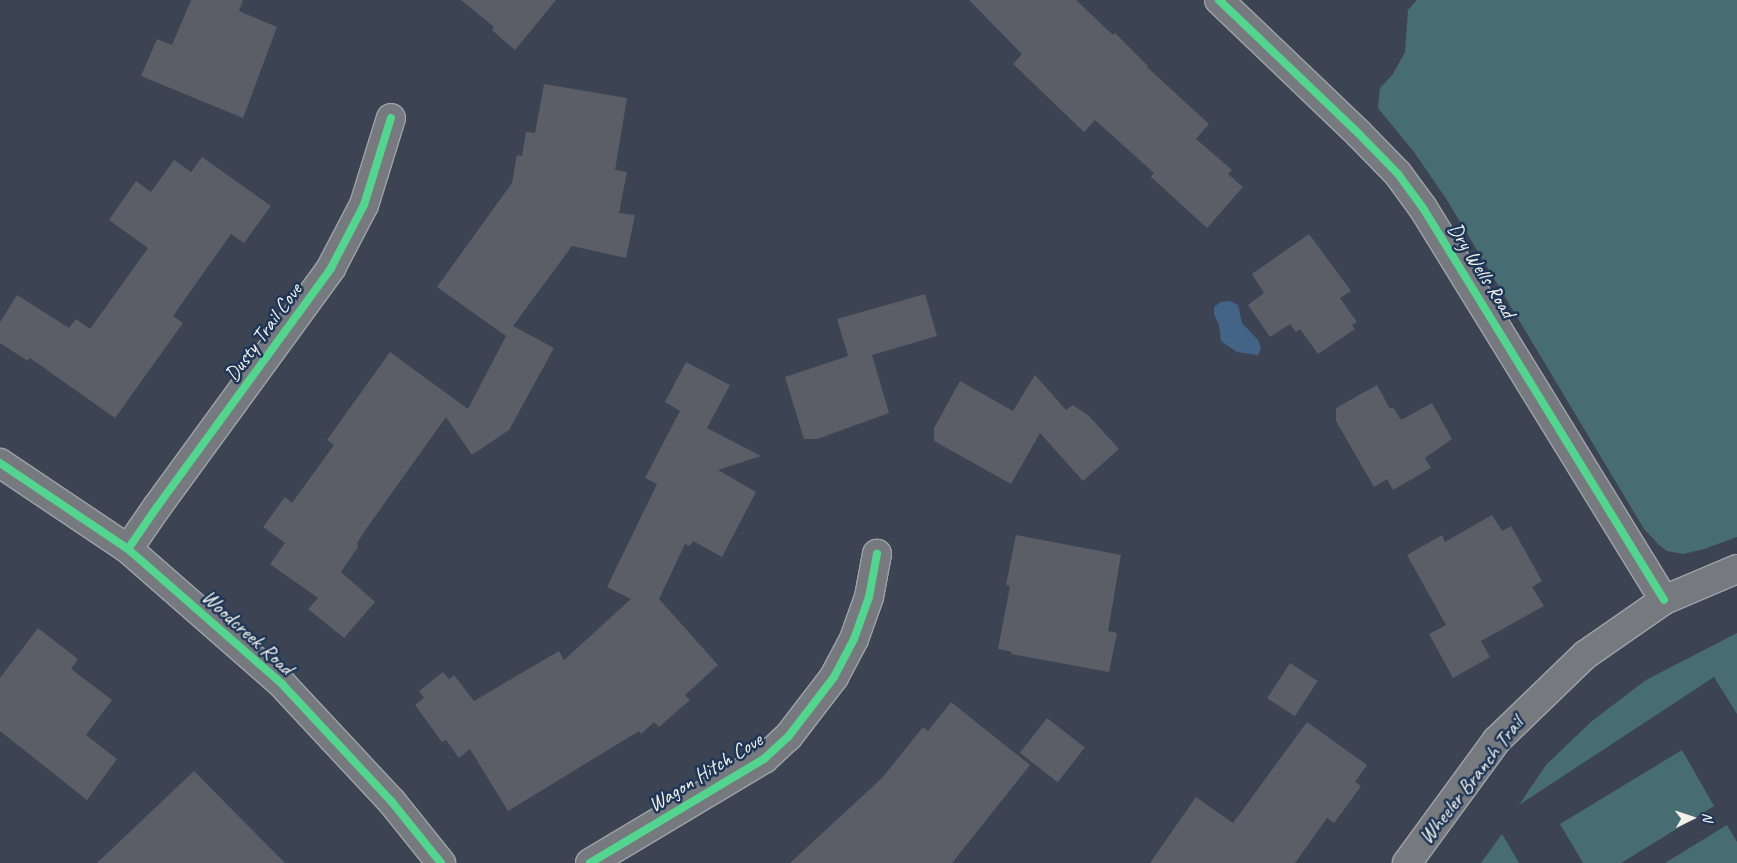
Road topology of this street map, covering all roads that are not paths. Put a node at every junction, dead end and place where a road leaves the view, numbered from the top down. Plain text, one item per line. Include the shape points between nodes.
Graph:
1 (1219, 0) edge
2 (391, 118) dead end
3 (0, 463) edge
4 (128, 550) junction
5 (877, 554) dead end
6 (1737, 569) edge
7 (1664, 600) junction
8 (441, 863) edge
9 (590, 863) edge
10 (1407, 863) edge

1 - 7 street, Dry Wells Road via 1398,174 1423,208
2 - 4 street, Dusty Trail Cove via 364,205 331,268
3 - 4 street, Woodcreek Road
4 - 8 street, Woodcreek Road via 282,684 392,802
5 - 9 street, Wagon Hitch Cove via 869,597 854,639 834,677 788,737 764,758
6 - 7 street, Wheeler Branch Trail
7 - 10 street, Wheeler Branch Trail via 1585,655 1497,740

